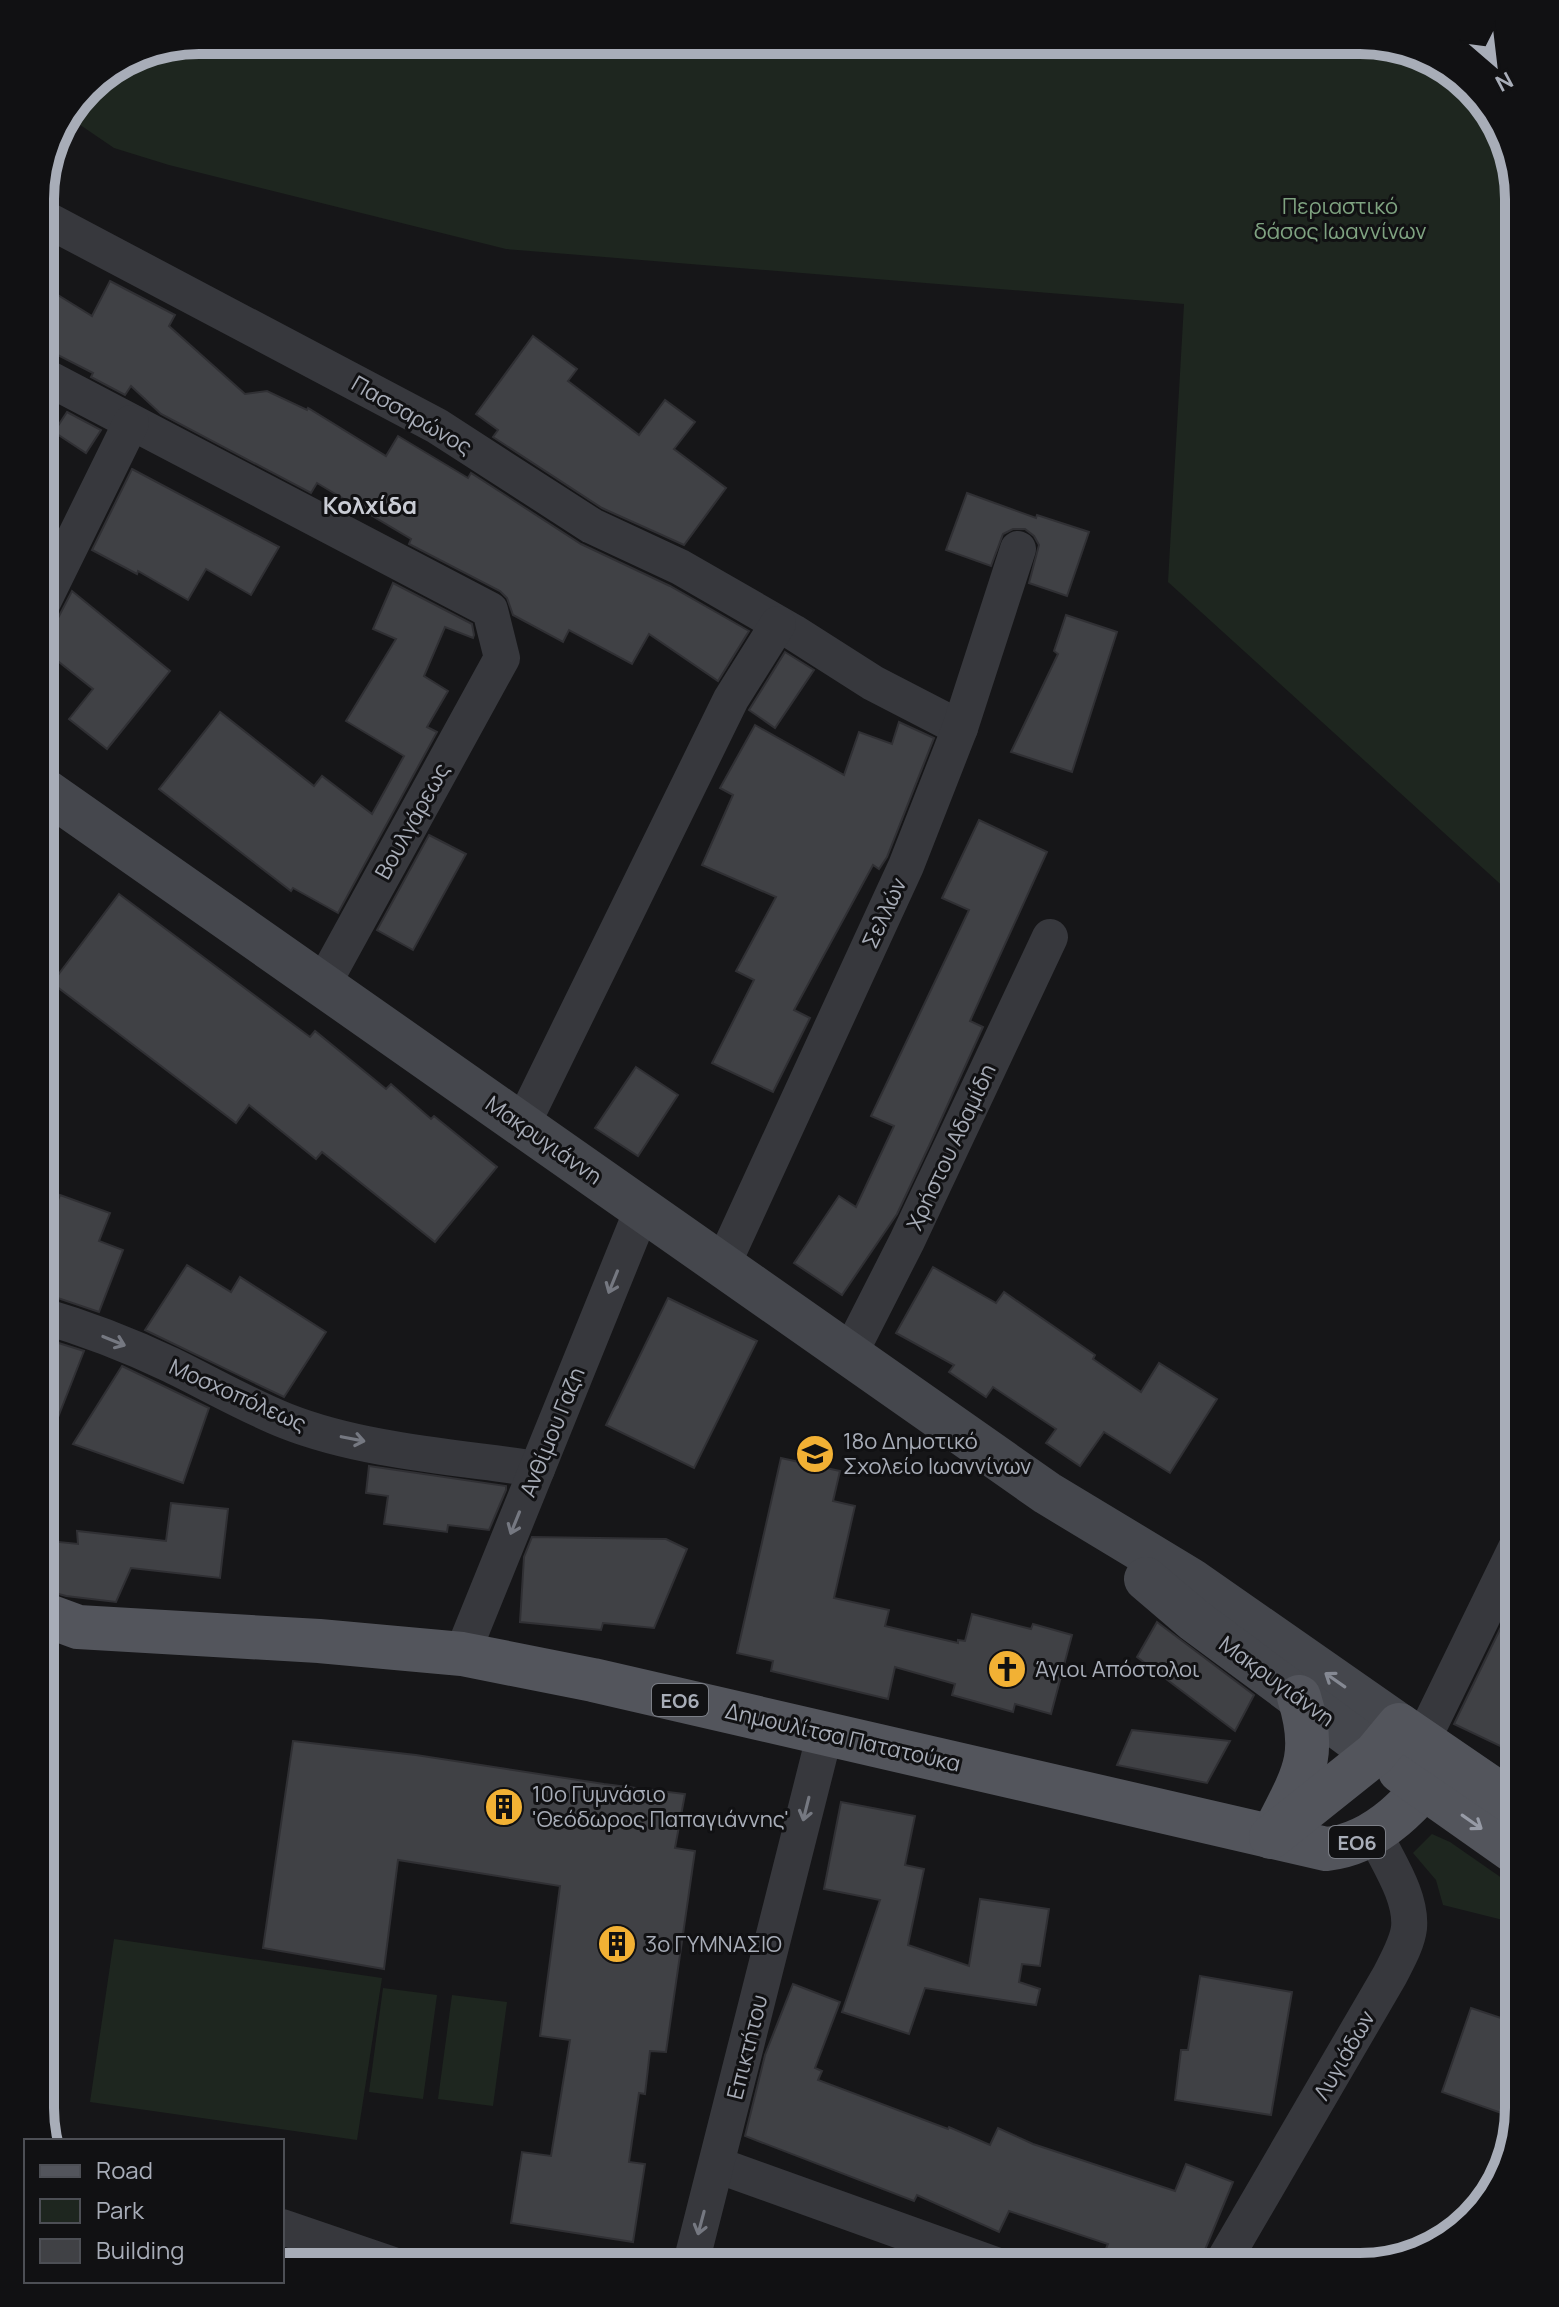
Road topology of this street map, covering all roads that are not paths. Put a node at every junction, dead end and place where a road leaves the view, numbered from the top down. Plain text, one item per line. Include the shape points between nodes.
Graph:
1 (54, 223) edge
2 (54, 382) edge
3 (131, 423) junction
4 (1018, 549) dead end
5 (54, 580) edge
6 (778, 624) junction
7 (960, 728) junction
8 (54, 797) edge
9 (1050, 937) dead end
10 (323, 984) junction
11 (522, 1125) junction
12 (642, 1210) junction
13 (722, 1266) junction
14 (54, 1319) edge
15 (849, 1355) junction
16 (537, 1469) junction
17 (1047, 1493) junction
18 (1505, 1570) edge
19 (54, 1627) edge
20 (462, 1654) junction
21 (1299, 1697) junction
22 (825, 1733) junction
23 (1414, 1754) junction
24 (1505, 1789) edge
25 (1374, 1833) junction
26 (1271, 1837) junction
27 (1505, 1842) edge
28 (717, 2165) junction
29 (284, 2229) edge
30 (315, 2253) edge
31 (694, 2253) edge
32 (962, 2253) edge
33 (1228, 2253) edge

1 - 6 street, Πασσαρώνος via 437,426 592,526 680,567
2 - 3 street
3 - 5 street
3 - 10 street, Βουλγάρεως via 490,610 502,658
4 - 7 street, Σελλών
6 - 7 street, Πασσαρώνος via 873,683
6 - 11 street via 731,699
7 - 13 street, Σελλών via 906,866
8 - 10 main road, Μακρυγιάννη
9 - 15 street, Χρήστου Αδαμίδη
10 - 11 main road, Μακρυγιάννη
11 - 12 main road, Μακρυγιάννη
12 - 13 main road, Μακρυγιάννη
12 -> 16 street, Ανθίμου Γαζη
13 - 15 main road, Μακρυγιάννη
14 -> 16 street, Μοσχοπόλεως via 148,1355 303,1426 388,1446
15 - 17 main road, Μακρυγιάννη
16 -> 20 street, Ανθίμου Γαζη
17 - 21 main road, Μακρυγιάννη via 1194,1620
23 -> 17 main road, Μακρυγιάννη via 1191,1580
18 - 23 street
19 - 20 main road, Δημουλίτσα Πατατούκα / ΕΟ6
20 - 22 main road, Δημουλίτσα Πατατούκα / ΕΟ6
21 - 23 main road, Μακρυγιάννη
21 - 26 main road via 1308,1755
22 - 26 main road, Δημουλίτσα Πατατούκα / ΕΟ6
22 -> 28 street, Επικτήτου
23 - 24 main road, Μακρυγιάννη
23 - 25 main road, Δημουλίτσα Πατατούκα / ΕΟ6
23 - 26 main road, ΕΟ6
23 -> 27 main road, Μακρυγιάννη
25 - 26 main road, Δημουλίτσα Πατατούκα / ΕΟ6 via 1326,1849
25 - 33 street, Λυγιάδων via 1402,1892 1409,1930 1390,1975
28 -> 31 street, Επικτήτου
28 - 32 street
29 - 30 street

